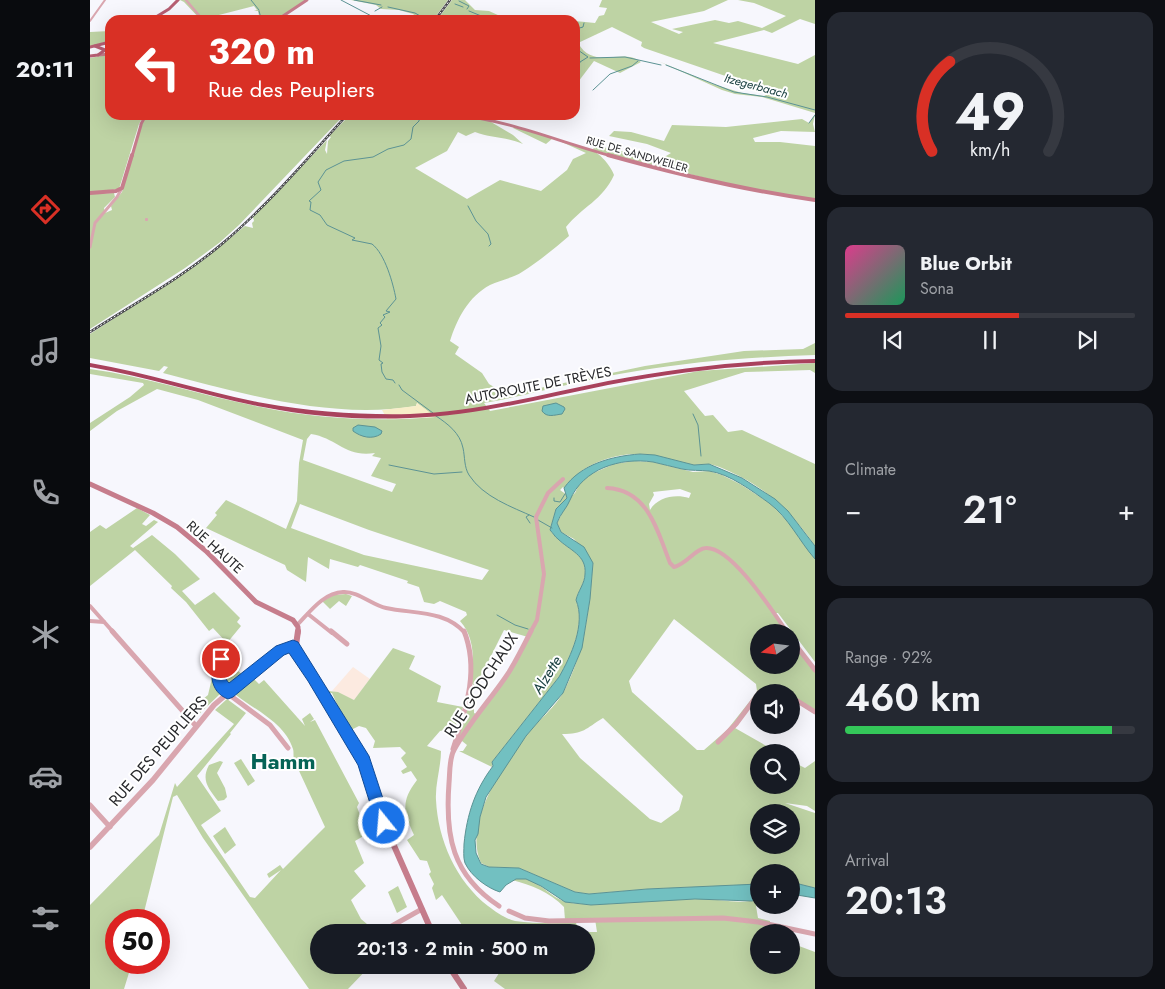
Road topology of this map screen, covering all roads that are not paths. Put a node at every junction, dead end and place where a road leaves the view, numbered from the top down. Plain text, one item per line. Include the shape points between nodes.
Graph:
1 (105, 0) edge
2 (178, 0) edge
3 (186, 0) edge
4 (307, 0) edge
5 (160, 15) edge
6 (200, 15) edge
7 (284, 15) edge
8 (90, 21) edge
9 (105, 43) edge
10 (91, 47) edge
11 (105, 50) joint
12 (105, 54) edge
13 (98, 55) junction
14 (90, 56) edge
15 (143, 120) edge
16 (495, 120) edge
17 (122, 188) junction
18 (113, 192) junction
19 (90, 193) edge
20 (117, 197) junction
21 (815, 200) edge
22 (90, 247) edge
23 (815, 359) edge
24 (90, 361) edge
25 (90, 365) edge
26 (368, 414) junction
27 (563, 479) dead end
28 (90, 484) edge
29 (606, 488) dead end
30 (90, 606) edge
31 (95, 612) junction
32 (308, 614) junction
33 (90, 616) edge
34 (90, 621) edge
35 (104, 622) junction
36 (781, 624) edge
37 (298, 625) junction
38 (347, 644) dead end
39 (229, 646) dead end
40 (293, 646) junction
41 (800, 651) edge
42 (815, 670) edge
43 (228, 692) junction
44 (800, 703) edge
45 (750, 705) edge
46 (815, 712) edge
47 (196, 726) junction
48 (718, 742) dead end
49 (288, 748) dead end
50 (453, 751) junction
51 (90, 805) edge
52 (110, 827) junction
53 (90, 847) edge
54 (499, 906) dead end
55 (422, 910) junction
56 (510, 911) dead end
57 (396, 924) edge
58 (428, 924) edge
59 (815, 934) edge
60 (454, 974) edge
61 (464, 989) edge

1 - 8 street
2 - 5 main road
3 - 6 street
4 - 7 main road
9 - 10 main road
10 - 11 main road
11 - 13 main road
12 - 13 main road
13 - 14 main road
15 - 17 main road
16 - 21 main road, RUE DE SANDWEILER via 685,176
17 - 18 main road
17 - 20 street
18 - 19 main road
18 - 20 street
20 - 22 street via 95,223
23 - 26 highway, AUTOROUTE DE TRÈVES via 672,372 431,415
24 - 26 highway, AUTOROUTE DE TRÈVES via 266,401
25 - 26 highway, AUTOROUTE DE TRÈVES via 136,373 264,406 326,414
27 - 50 street, RUE GODCHAUX via 548,493 536,521 544,574 537,620 510,670
28 - 37 main road, RUE HAUTE via 175,526 255,601 290,617
29 - 36 street via 617,486 628,491 647,510 674,567 689,562 702,549 722,552
30 - 31 street
31 - 33 street
31 - 35 street
32 - 37 street
32 - 38 street
32 - 50 street via 324,598 342,592 385,608 442,617 461,628 471,649 470,692
34 - 35 street
35 - 47 street
37 - 40 main road
39 - 43 street via 221,659 218,675 219,682
40 - 43 street, RUE DES PEUPLIERS via 280,650
40 - 55 main road via 364,762 384,823
41 - 42 street
43 - 47 street, RUE DES PEUPLIERS
43 - 49 street, RUE DES PEUPLIERS via 269,723
44 - 46 street
45 - 48 street
47 - 52 street, RUE DES PEUPLIERS
50 - 54 street, RUE GODCHAUX via 448,803 454,855 480,892
51 - 52 street, RUE DES PEUPLIERS
52 - 53 street, RUE DES PEUPLIERS
55 - 57 street
55 - 58 main road
56 - 59 street via 525,918 549,921 723,918
60 - 61 main road

